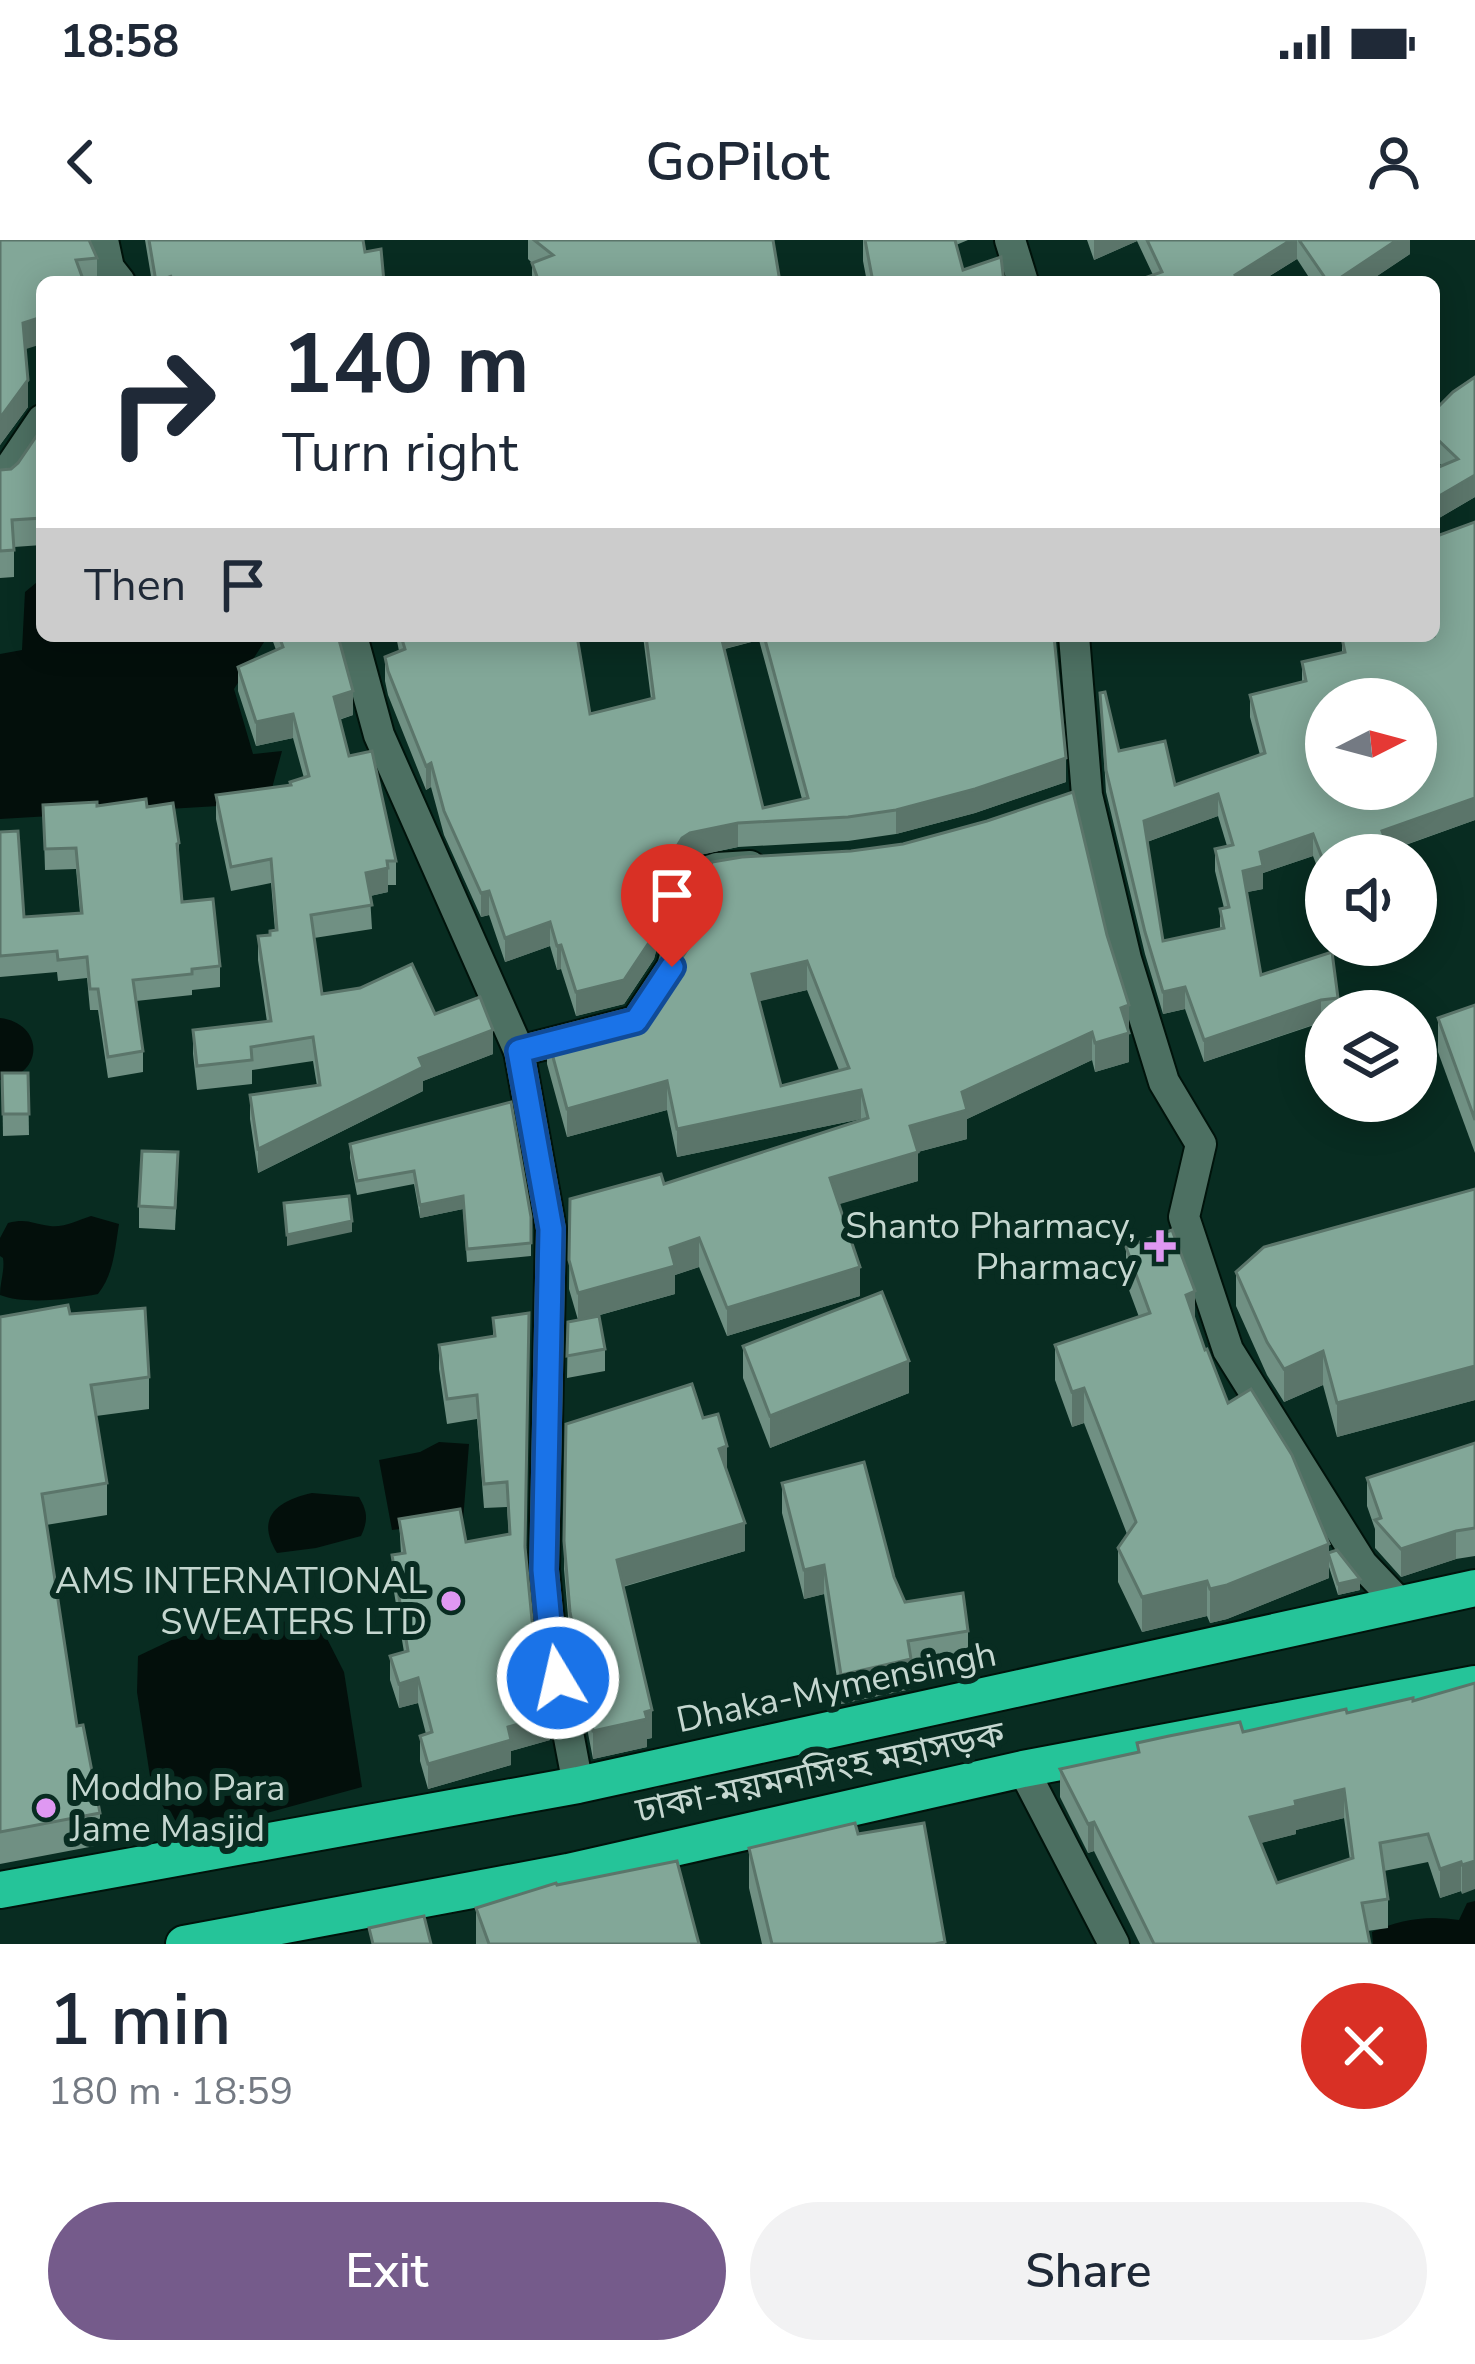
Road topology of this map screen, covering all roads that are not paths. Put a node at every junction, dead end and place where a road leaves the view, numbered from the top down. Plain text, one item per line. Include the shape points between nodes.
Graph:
1 (103, 240) edge
2 (1010, 240) edge
3 (115, 276) edge
4 (1021, 276) edge
5 (36, 429) edge
6 (0, 478) edge
7 (354, 642) edge
8 (1074, 642) edge
9 (788, 863) edge
10 (519, 1051) junction
11 (1475, 1588) edge
12 (1400, 1604) junction
13 (1475, 1684) edge
14 (1023, 1769) junction
15 (578, 1785) junction
16 (0, 1889) edge
17 (184, 1944) edge
18 (1114, 1944) edge

1 - 3 street
2 - 4 street
5 - 6 street
7 - 10 street via 379,736
8 - 12 street via 1077,798 1164,1082 1202,1144 1184,1217 1228,1350 1362,1564
9 - 10 street via 696,874 672,967 636,1021
10 - 15 street via 551,1229 544,1570
11 - 12 highway, Dhaka-Mymensingh
12 - 15 highway, Dhaka-Mymensingh
13 - 14 highway, ঢাকা-ময়মনসিংহ মহাসড়ক
14 - 17 highway, ঢাকা-ময়মনসিংহ মহাসড়ক via 568,1872
14 - 18 street
15 - 16 highway, Dhaka-Mymensingh

